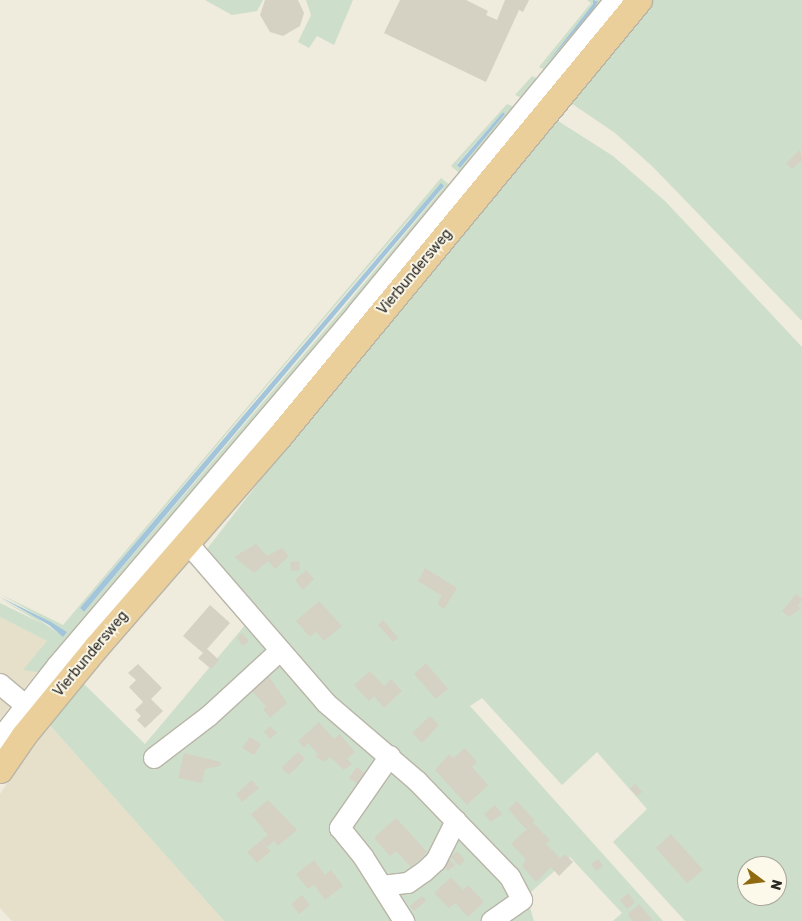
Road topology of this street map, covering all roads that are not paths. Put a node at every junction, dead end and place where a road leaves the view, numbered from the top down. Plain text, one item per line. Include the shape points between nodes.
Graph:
1 (615, 0) edge
2 (639, 0) edge
3 (181, 535) junction
4 (280, 651) junction
5 (0, 684) edge
6 (32, 712) junction
7 (0, 739) edge
8 (390, 756) junction
9 (154, 758) dead end
10 (0, 770) edge
11 (456, 821) junction
12 (382, 886) junction
13 (404, 921) edge
14 (492, 921) edge

1 - 3 street, Vierbundersweg
2 - 3 main road, Vierbundersweg via 283,431
3 - 4 street
3 - 6 main road, Vierbundersweg
4 - 8 street via 326,703
4 - 9 street via 245,685
5 - 6 street
6 - 7 street, Vierbundersweg
6 - 10 main road, Vierbundersweg
8 - 11 street
8 - 12 street via 340,828
11 - 12 street via 436,861 424,872 408,883
11 - 14 street via 510,877 522,900
12 - 13 street

